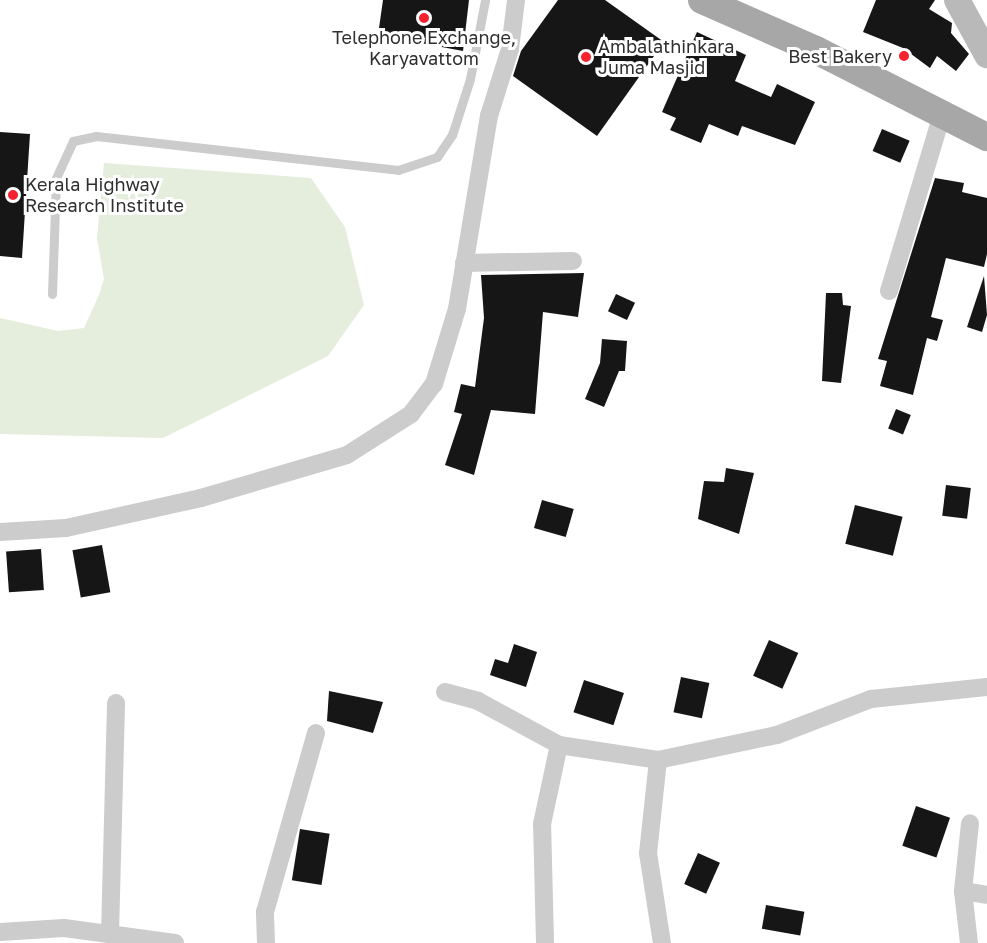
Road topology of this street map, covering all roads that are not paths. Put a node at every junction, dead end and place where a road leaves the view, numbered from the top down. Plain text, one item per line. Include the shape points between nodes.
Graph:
1 (485, 0) edge
2 (516, 0) edge
3 (702, 0) edge
4 (957, 0) edge
5 (987, 55) edge
6 (942, 114) junction
7 (987, 137) edge
8 (573, 261) dead end
9 (464, 263) junction
10 (889, 291) dead end
11 (52, 294) dead end
12 (0, 532) edge
13 (987, 687) edge
14 (445, 692) dead end
15 (116, 703) dead end
16 (316, 733) dead end
17 (559, 745) junction
18 (658, 760) junction
19 (970, 823) dead end
20 (963, 891) junction
21 (987, 895) edge
22 (0, 932) edge
23 (110, 934) junction
24 (175, 943) edge
25 (266, 943) edge
26 (545, 943) edge
27 (662, 943) edge
28 (969, 943) edge

1 - 11 lane via 470,79 452,135 437,157 398,170 96,136 73,141 56,178
2 - 9 street
3 - 6 main road
4 - 5 main road
6 - 7 main road
6 - 10 street
8 - 9 street
9 - 12 street via 434,384 411,414 346,455 108,519 36,533
13 - 18 street via 871,699 777,735
14 - 17 street via 478,701
15 - 23 street
16 - 25 street via 265,912
17 - 18 street
17 - 26 street via 542,824
18 - 27 street via 648,853
19 - 20 street
20 - 21 street
20 - 28 street
22 - 23 street via 64,928
23 - 24 street

